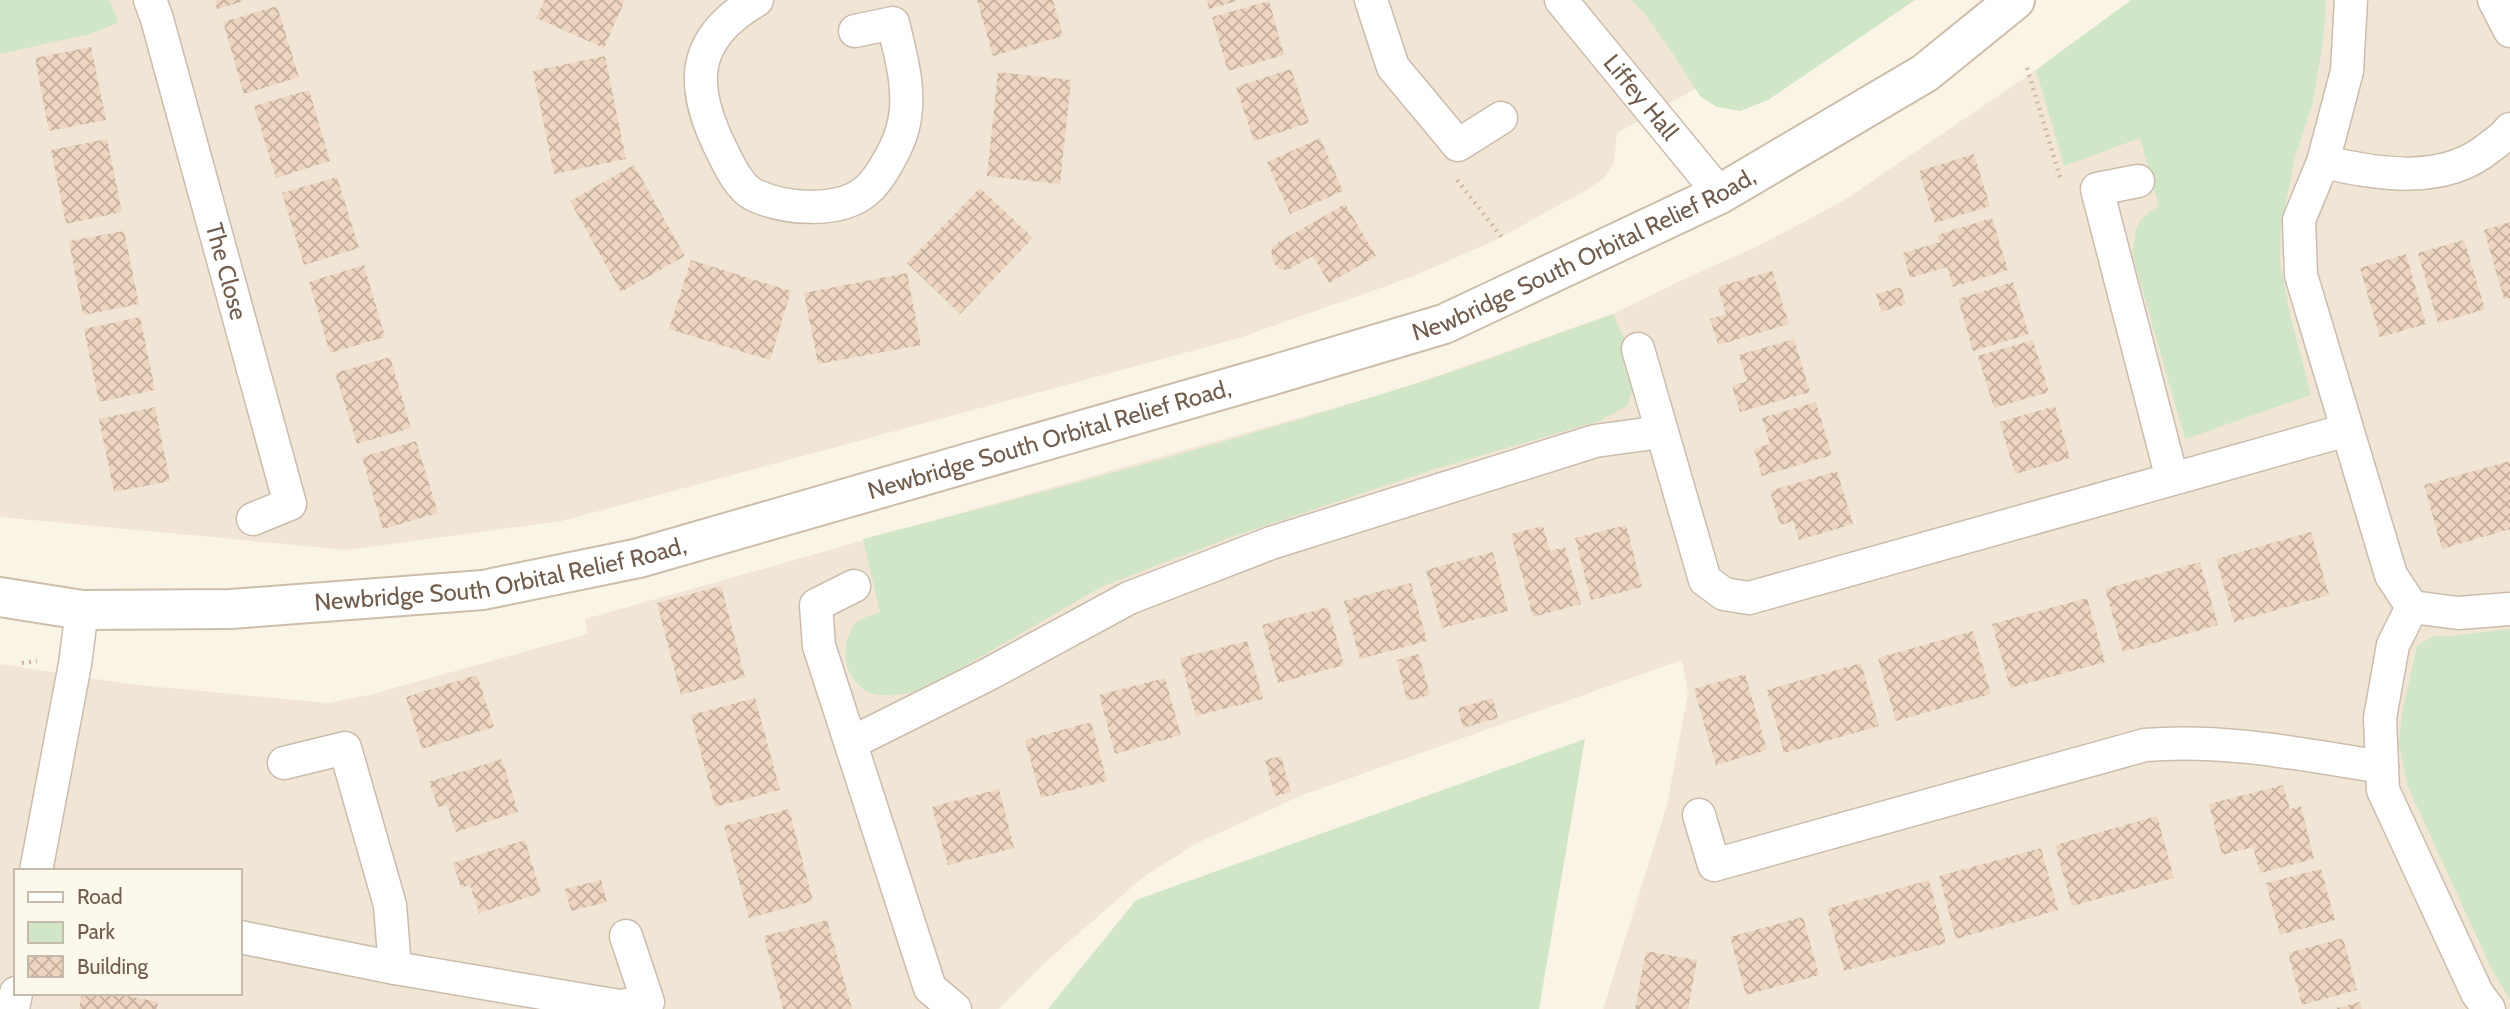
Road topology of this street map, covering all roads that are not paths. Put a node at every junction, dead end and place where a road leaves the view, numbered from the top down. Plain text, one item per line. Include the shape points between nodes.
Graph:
1 (150, 0) edge
2 (757, 0) edge
3 (1371, 0) edge
4 (1561, 0) edge
5 (2015, 0) edge
6 (2351, 0) edge
7 (2494, 0) edge
8 (855, 31) dead end
9 (2510, 31) edge
10 (1501, 118) dead end
11 (2510, 129) edge
12 (2323, 162) junction
13 (2138, 181) dead end
14 (1720, 194) junction
15 (1638, 349) dead end
16 (2347, 430) junction
17 (1661, 432) junction
18 (2172, 479) junction
19 (253, 519) dead end
20 (854, 586) dead end
21 (0, 597) edge
22 (2412, 607) junction
23 (2510, 609) edge
24 (82, 610) junction
25 (850, 743) junction
26 (284, 763) dead end
27 (2382, 767) junction
28 (1699, 815) dead end
29 (36, 869) edge
30 (626, 936) dead end
31 (242, 937) edge
32 (395, 968) junction
33 (955, 1009) edge
34 (2489, 1009) edge

1 - 19 street, The Close via 290,504
2 - 8 street via 715,36 702,59 700,87 709,126 732,172 752,194 796,207 831,207 866,192 886,166 903,127 906,80 893,23
3 - 10 street via 1393,67 1458,145
4 - 14 street, Liffey Hall
5 - 14 street, Newbridge South Orbital Relief Road, via 1925,73
6 - 12 street via 2347,71
7 - 9 street
11 - 12 street via 2475,160 2424,174 2377,173
12 - 16 street via 2299,220 2301,275
13 - 18 street via 2097,190
14 - 24 street, Newbridge South Orbital Relief Road, via 1444,324 639,558 483,590 230,608
15 - 17 street
16 - 18 street
16 - 22 street via 2391,575
17 - 18 street via 1705,580 1724,594 1749,597
17 - 25 street via 1595,441 1270,543 1129,598
20 - 25 street via 816,605 819,646
21 - 24 street, Newbridge South Orbital Relief Road,
22 - 23 street via 2458,613
22 - 27 street via 2393,645 2380,718
24 - 29 street
25 - 33 street via 930,988
26 - 32 street via 345,748 390,905
27 - 28 street via 2186,741 2146,745 1714,865
27 - 34 street via 2383,790 2477,993
30 - 32 street via 648,1002 620,1006
31 - 32 street

